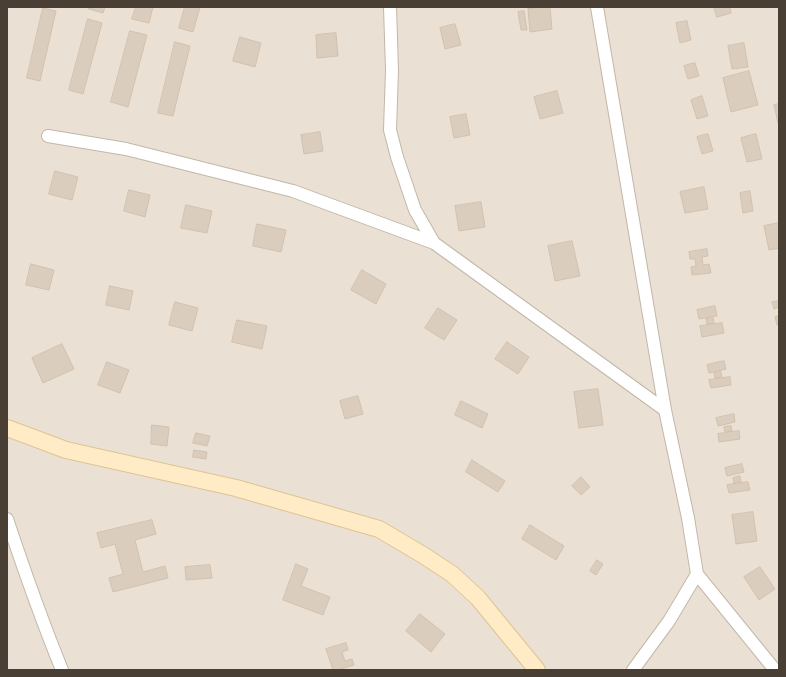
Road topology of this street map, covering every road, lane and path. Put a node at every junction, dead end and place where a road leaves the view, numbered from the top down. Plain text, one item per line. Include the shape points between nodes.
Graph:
1 (390, 7) edge
2 (597, 7) edge
3 (48, 136) dead end
4 (434, 243) junction
5 (665, 410) junction
6 (7, 428) edge
7 (7, 519) edge
8 (697, 574) junction
9 (62, 670) edge
10 (537, 670) edge
11 (633, 670) edge
12 (775, 670) edge

1 - 4 street via 390,130 415,210
2 - 5 street
3 - 4 street via 126,149 293,191
4 - 5 street
5 - 8 street
6 - 10 street via 66,450 236,488 379,529 457,578 478,598
7 - 9 street
8 - 11 street
8 - 12 street

